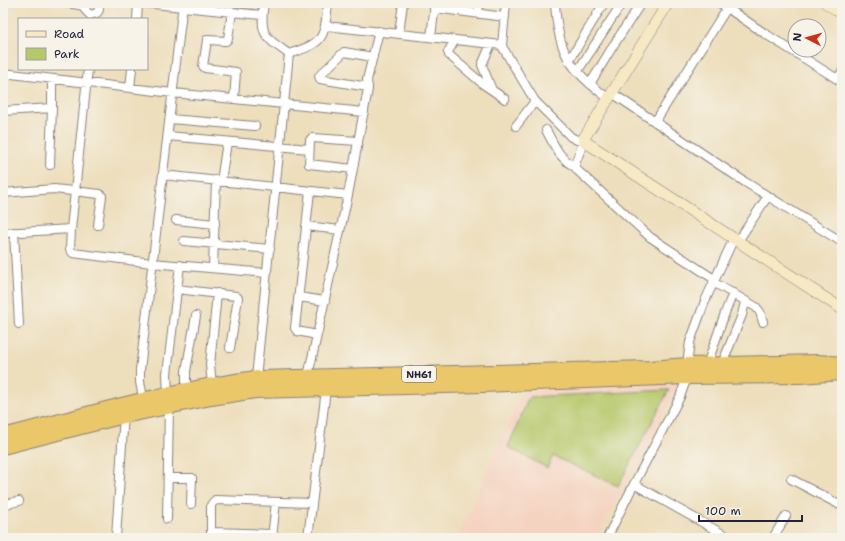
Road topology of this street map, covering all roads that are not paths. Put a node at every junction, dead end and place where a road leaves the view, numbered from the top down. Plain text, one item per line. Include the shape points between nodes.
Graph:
1 (67, 3) edge
2 (98, 3) edge
3 (138, 3) edge
4 (144, 3) edge
5 (264, 3) edge
6 (328, 3) edge
7 (402, 3) edge
8 (479, 3) edge
9 (506, 3) edge
10 (554, 3) edge
11 (604, 3) edge
12 (622, 3) edge
13 (641, 3) edge
14 (668, 3) edge
15 (826, 3) edge
16 (86, 5) edge
17 (183, 5) edge
18 (723, 5) edge
19 (435, 6) edge
20 (841, 10) edge
21 (232, 12) junction
22 (478, 14) junction
23 (262, 15) junction
24 (94, 17) edge
25 (505, 17) junction
26 (137, 18) edge
27 (326, 26) junction
28 (379, 31) junction
29 (399, 33) junction
30 (431, 37) junction
31 (455, 40) junction
32 (492, 44) junction
33 (502, 45) junction
34 (289, 54) junction
35 (373, 57) junction
36 (569, 61) junction
37 (88, 70) edge
38 (132, 70) edge
39 (577, 72) junction
40 (3, 73) edge
41 (840, 78) edge
42 (52, 79) junction
43 (87, 83) junction
44 (590, 84) junction
45 (368, 87) junction
46 (130, 88) junction
47 (492, 90) junction
48 (173, 93) junction
49 (610, 96) junction
50 (234, 99) junction
51 (505, 99) dead end
52 (534, 101) junction
53 (284, 104) junction
54 (52, 108) junction
55 (3, 111) edge
56 (364, 112) junction
57 (170, 119) junction
58 (655, 122) junction
59 (256, 126) dead end
60 (516, 126) dead end
61 (546, 130) dead end
62 (168, 136) junction
63 (358, 141) junction
64 (584, 141) junction
65 (227, 142) junction
66 (280, 147) junction
67 (309, 149) junction
68 (50, 166) dead end
69 (575, 167) junction
70 (353, 169) junction
71 (163, 175) junction
72 (219, 181) junction
73 (276, 187) junction
74 (76, 190) junction
75 (310, 191) junction
76 (3, 193) edge
77 (348, 195) junction
78 (768, 196) junction
79 (176, 220) dead end
80 (215, 224) junction
81 (98, 225) dead end
82 (306, 226) junction
83 (71, 229) junction
84 (340, 230) junction
85 (3, 232) edge
86 (14, 232) junction
87 (736, 240) junction
88 (184, 241) dead end
89 (842, 242) edge
90 (214, 243) junction
91 (270, 249) junction
92 (152, 263) junction
93 (180, 265) junction
94 (213, 268) junction
95 (267, 273) junction
96 (713, 281) junction
97 (177, 289) junction
98 (217, 293) junction
99 (734, 293) junction
100 (299, 297) junction
101 (325, 301) junction
102 (745, 302) junction
103 (842, 308) edge
104 (196, 316) dead end
105 (763, 322) dead end
106 (19, 324) dead end
107 (317, 334) junction
108 (230, 348) dead end
109 (708, 364) junction
110 (722, 364) junction
111 (842, 364) edge
112 (687, 371) junction
113 (842, 373) edge
114 (256, 378) junction
115 (317, 382) junction
116 (212, 385) junction
117 (186, 390) junction
118 (168, 401) junction
119 (144, 406) junction
120 (124, 411) junction
121 (3, 436) edge
122 (3, 447) edge
123 (168, 478) junction
124 (791, 478) dead end
125 (634, 484) junction
126 (19, 501) dead end
127 (276, 502) junction
128 (312, 503) junction
129 (191, 504) dead end
130 (3, 505) edge
131 (842, 506) edge
132 (786, 516) dead end
133 (167, 519) dead end
134 (211, 535) edge
135 (248, 536) edge
136 (272, 536) edge
137 (116, 538) edge
138 (308, 538) edge
139 (608, 538) edge
140 (730, 538) edge
141 (772, 538) edge

1 - 16 street
2 - 24 street via 99,10
3 - 26 street
4 - 17 street
5 - 23 street
6 - 27 street
7 - 29 street
8 - 22 street
9 - 25 street
10 - 36 street via 559,37
11 - 36 street
12 - 39 street
13 - 44 street
14 - 49 street
15 - 20 street
16 - 24 street via 87,13
17 - 21 street
17 - 48 street
18 - 41 street via 764,33
18 - 58 street
19 - 22 street
19 - 30 street
21 - 23 street
21 - 50 street via 228,39 207,40 203,66 236,72
22 - 25 street
23 - 34 street via 264,31 269,40
25 - 33 street
27 - 28 street
27 - 34 street via 317,43
28 - 29 street
28 - 35 street
29 - 30 street
30 - 31 street
31 - 32 street
31 - 47 street via 448,50 449,55
32 - 33 street
32 - 47 street via 482,65
33 - 52 street
34 - 53 street
35 - 45 street via 367,80
35 - 45 street via 344,52 319,76 320,79
36 - 39 street
37 - 43 street
38 - 46 street
39 - 44 street
40 - 42 street
42 - 43 street
42 - 54 street
43 - 46 street
43 - 74 street
44 - 49 street
45 - 56 street
46 - 48 street
47 - 51 street
48 - 50 street
48 - 57 street
49 - 58 street
49 - 64 street
50 - 53 street
52 - 60 street
52 - 64 street via 571,137
53 - 56 street
53 - 66 street
54 - 55 street
54 - 68 street
56 - 63 street
57 - 59 street
57 - 62 street
58 - 78 street
61 - 69 street via 564,160
62 - 65 street
62 - 71 street
63 - 67 street via 312,138
63 - 70 street
64 - 69 street
64 - 87 street
65 - 66 street
65 - 72 street
66 - 67 street
66 - 73 street
67 - 70 street via 309,164
69 - 96 street via 650,238
70 - 77 street
71 - 72 street
71 - 92 street
72 - 73 street
72 - 80 street
73 - 75 street
73 - 91 street
74 - 76 street
74 - 81 street via 102,196
74 - 83 street
75 - 77 street
75 - 82 street
77 - 84 street
78 - 87 street
78 - 89 street
79 - 80 street
80 - 90 street
82 - 84 street
82 - 100 street
83 - 86 street
83 - 92 street via 70,249 73,252
84 - 101 street
85 - 86 street
86 - 106 street
87 - 96 street
87 - 103 street
88 - 90 street
90 - 91 street
90 - 94 street
91 - 95 street
92 - 93 street
92 - 119 street via 140,370
93 - 94 street
93 - 97 street
94 - 95 street
95 - 114 street
96 - 99 street
96 - 112 street via 690,342
97 - 98 street
97 - 118 street via 167,374
98 - 108 street via 237,297
98 - 116 street via 210,365
99 - 102 street
99 - 109 street
100 - 101 street
100 - 107 street via 296,330
101 - 107 street
102 - 105 street via 758,308
102 - 110 street
104 - 117 street via 186,371
107 - 115 street
109 - 110 highway, NH61
109 - 112 highway, NH61
110 - 111 highway, NH61
112 - 113 highway, NH61 via 800,376
112 - 115 highway, NH61 via 482,384
112 - 125 street via 680,397
114 - 115 highway, NH61
114 - 116 highway, NH61
115 - 118 highway, NH61
115 - 128 street
116 - 117 highway, NH61
117 - 118 highway, NH61
118 - 119 highway, NH61
118 - 123 street
119 - 120 highway, NH61
120 - 121 highway, NH61
120 - 122 highway, NH61
120 - 137 street
123 - 129 street via 192,478
123 - 133 street
124 - 131 street
125 - 139 street
125 - 140 street
126 - 130 street
127 - 128 street
127 - 134 street via 215,500 211,505
127 - 136 street
128 - 138 street
132 - 141 street
134 - 135 street
135 - 136 street

